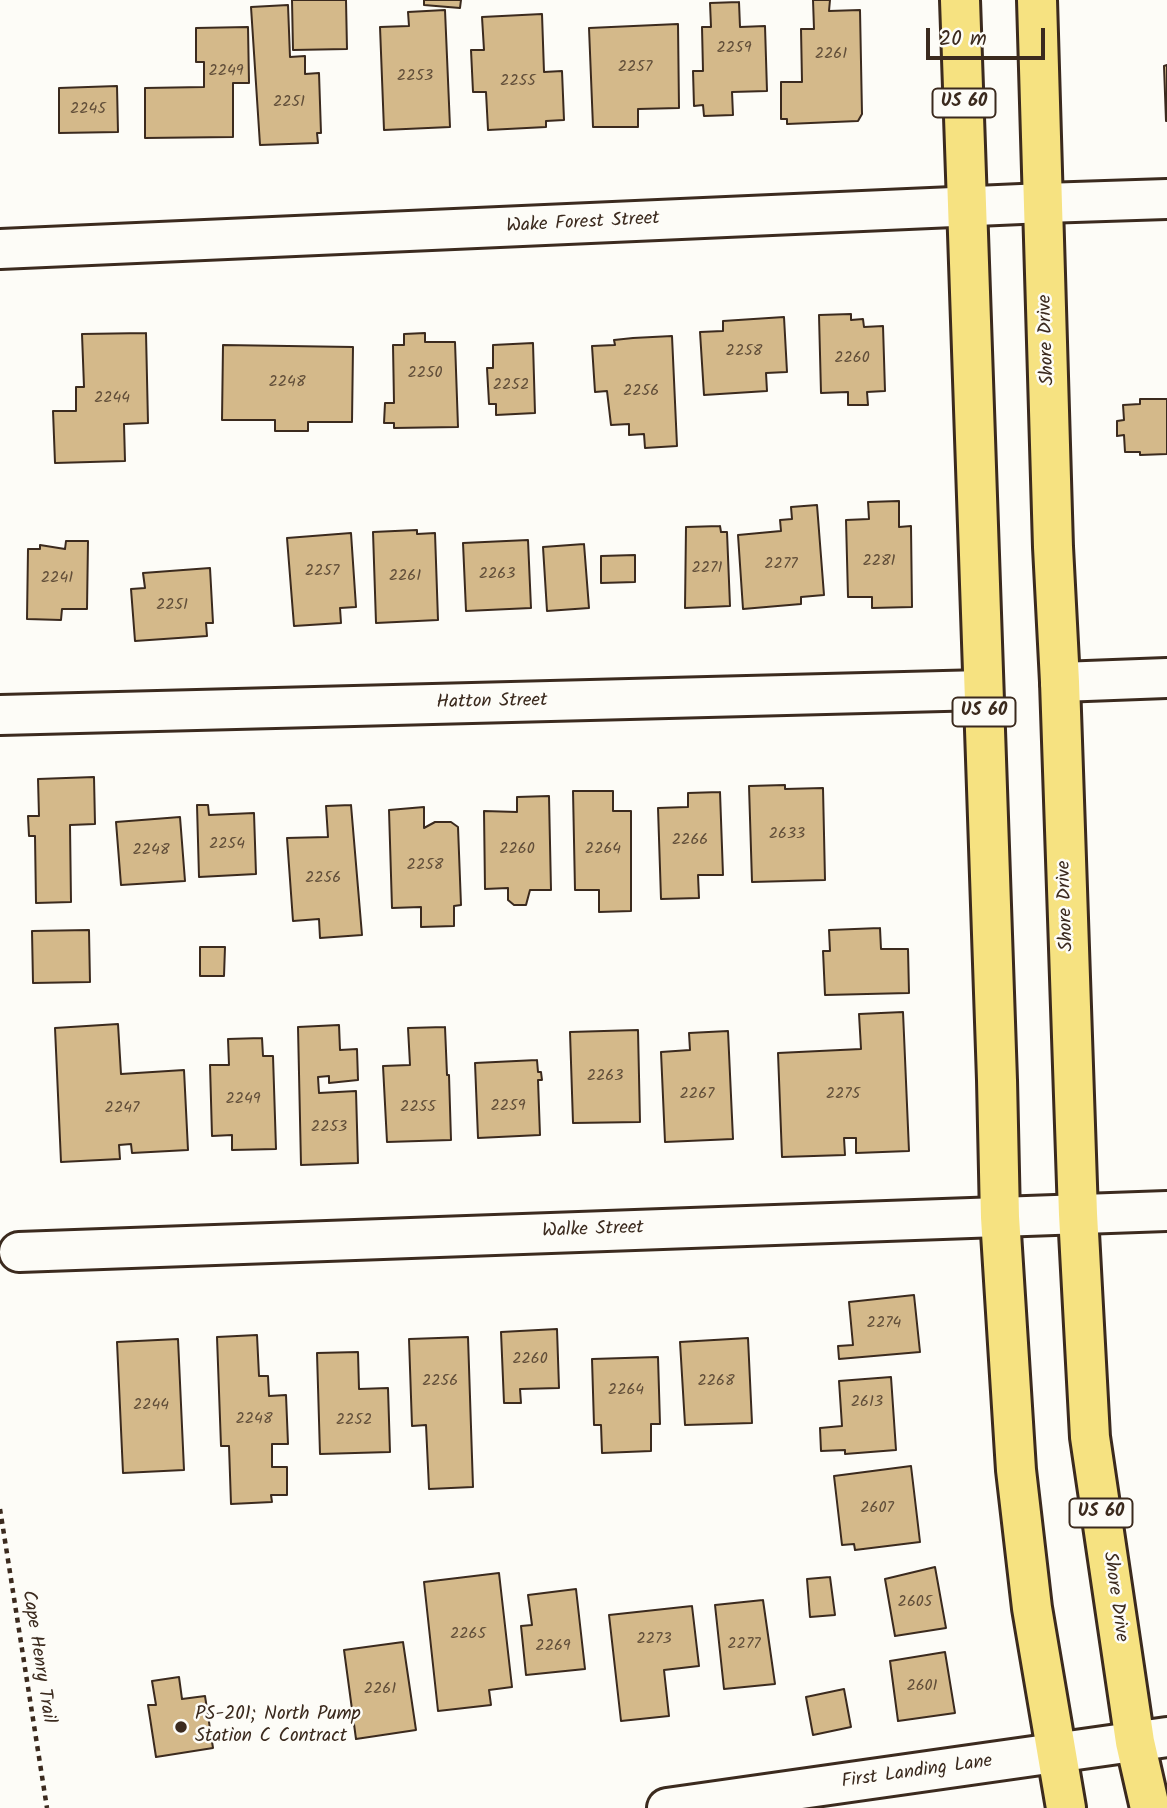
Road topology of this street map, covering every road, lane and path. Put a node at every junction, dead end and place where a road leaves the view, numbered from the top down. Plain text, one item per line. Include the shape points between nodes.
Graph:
1 (960, 0) edge
2 (1037, 0) edge
3 (1167, 199) edge
4 (1044, 203) junction
5 (967, 206) junction
6 (0, 250) edge
7 (1167, 678) edge
8 (1060, 682) junction
9 (983, 690) junction
10 (0, 715) edge
11 (1167, 1211) edge
12 (1078, 1214) junction
13 (1000, 1217) junction
14 (19, 1252) dead end
15 (0, 1509) edge
16 (1151, 1740) edge
17 (1056, 1753) junction
18 (47, 1808) edge
19 (667, 1808) edge
20 (1066, 1808) edge
21 (1150, 1808) edge

1 - 5 highway, US 60
2 - 4 highway, Shore Drive / US 60
3 - 4 street, Wake Forest Street
4 - 5 street, Wake Forest Street
4 - 8 highway, Shore Drive / US 60
5 - 6 street, Wake Forest Street
5 - 9 highway, US 60
7 - 8 street
8 - 12 highway, Shore Drive / US 60
9 - 10 street, Hatton Street
9 - 13 highway, US 60
11 - 12 street, Walke Street
12 - 13 street, Walke Street
12 - 16 highway, Shore Drive / US 60 via 1090,1437
13 - 14 street, Walke Street
13 - 17 highway, US 60 via 1016,1470
15 - 18 path, Cape Henry Trail
16 - 17 street, First Landing Lane
16 - 21 highway, Shore Drive / US 60
17 - 19 street, First Landing Lane
17 - 20 highway, US 60

